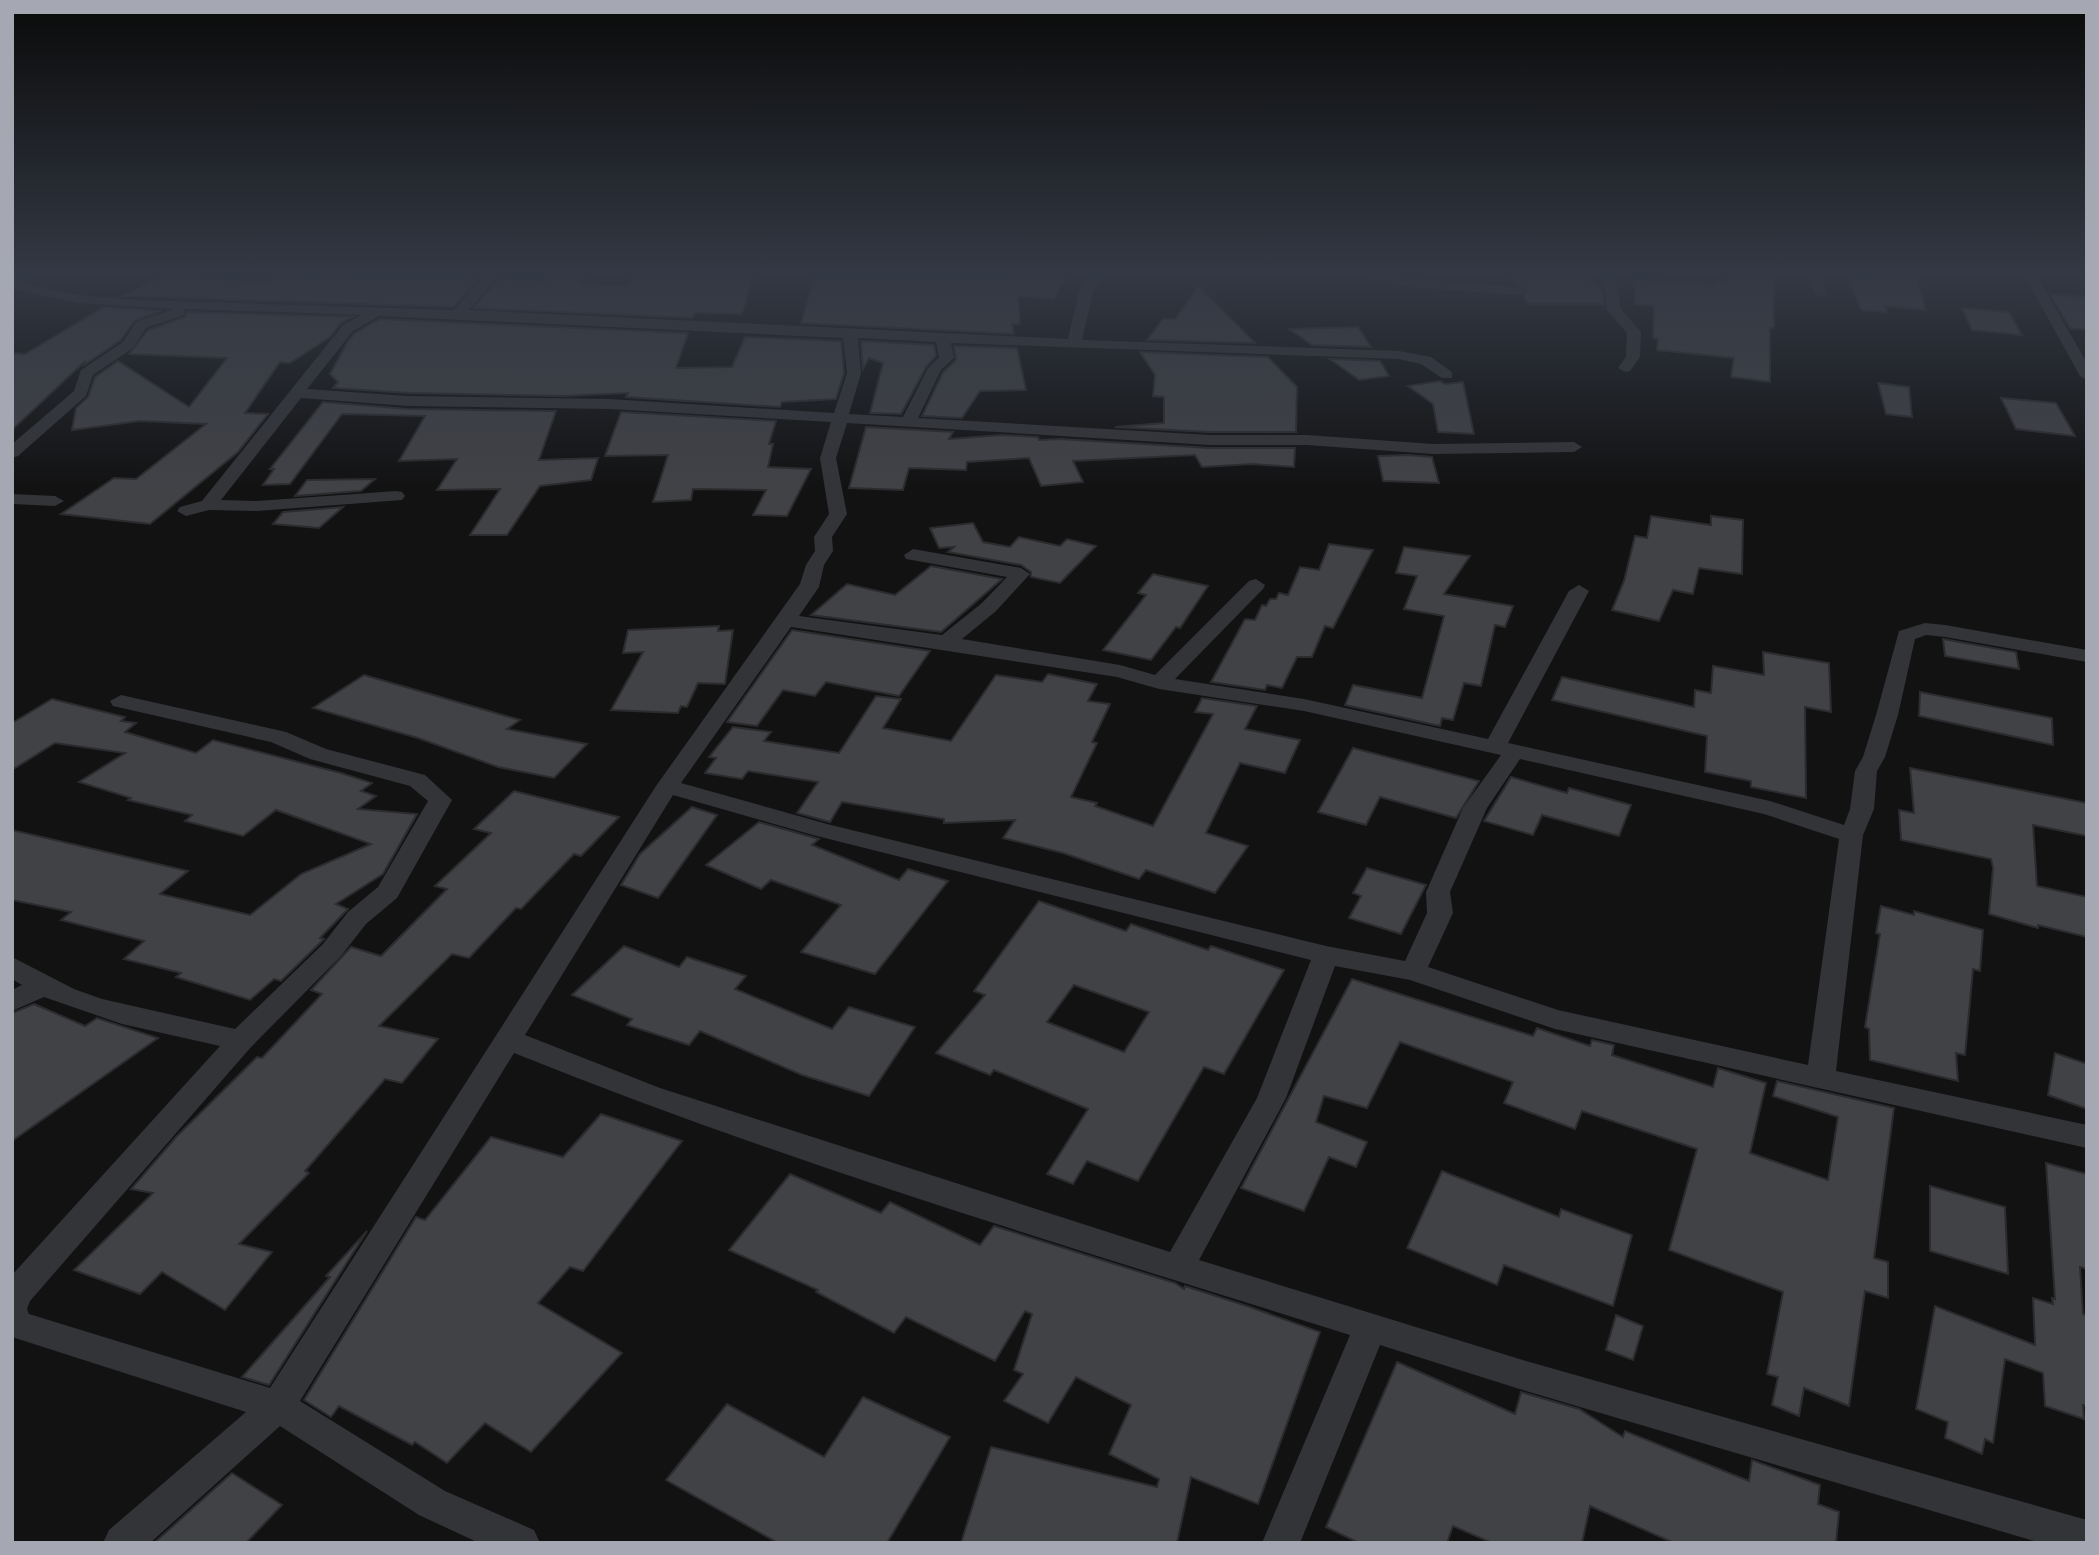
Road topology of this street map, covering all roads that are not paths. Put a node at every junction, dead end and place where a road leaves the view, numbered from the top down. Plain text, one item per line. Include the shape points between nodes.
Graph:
1 (129, 344) edge
2 (335, 344) edge
3 (851, 344) edge
4 (944, 344) edge
5 (1134, 344) edge
6 (1634, 344) edge
7 (2069, 344) edge
8 (1625, 368) dead end
9 (1447, 375) dead end
10 (2087, 376) edge
11 (295, 393) junction
12 (839, 419) junction
13 (908, 422) junction
14 (1574, 447) dead end
15 (12, 453) edge
16 (396, 496) dead end
17 (12, 499) edge
18 (55, 501) dead end
19 (208, 505) junction
20 (186, 511) dead end
21 (913, 555) dead end
22 (1256, 585) dead end
23 (1579, 591) dead end
24 (785, 620) junction
25 (946, 642) junction
26 (2087, 656) edge
27 (1159, 683) junction
28 (121, 701) dead end
29 (1504, 750) junction
30 (667, 786) junction
31 (1855, 827) junction
32 (1326, 955) junction
33 (12, 966) edge
34 (1413, 972) junction
35 (41, 987) junction
36 (12, 1002) edge
37 (508, 1039) junction
38 (241, 1040) junction
39 (1821, 1076) junction
40 (2087, 1137) edge
41 (1179, 1266) junction
42 (12, 1307) edge
43 (12, 1312) edge
44 (1370, 1327) junction
45 (278, 1406) junction
46 (2087, 1538) edge
47 (122, 1543) edge
48 (522, 1543) edge
49 (1281, 1543) edge

1 - 15 street via 86,373 81,393
2 - 11 street
3 - 12 street via 854,373
4 - 13 street via 947,358 935,368
5 - 9 street via 1399,355 1426,360
6 - 8 street via 1633,357
7 - 10 street
11 - 12 street via 408,401 609,404
11 - 19 street
12 - 13 street
12 - 24 street via 828,458 838,514 823,537 824,551 809,587
13 - 14 street via 1398,447
16 - 19 street
17 - 18 street
19 - 20 street
21 - 25 street via 1021,574
22 - 27 street
23 - 29 street
24 - 25 street
24 - 30 street
25 - 27 street via 1120,671
26 - 31 street via 1945,631 1925,629 1906,635 1887,715 1866,771
27 - 29 street via 1304,705
28 - 38 street via 278,737 317,754 417,780 440,800 388,892
29 - 31 street
29 - 34 street via 1438,892 1440,913
30 - 32 street via 821,830
30 - 37 street
31 - 39 street
32 - 34 street
32 - 41 street via 1271,1098
33 - 35 street
34 - 39 street via 1555,1019
35 - 36 street
35 - 38 street via 107,1011
37 - 41 street via 650,1096
37 - 45 street
38 - 42 street via 15,1295
39 - 40 street
41 - 44 street
43 - 45 street via 16,1324
44 - 46 street
44 - 49 street
45 - 47 street
45 - 48 street via 432,1503

